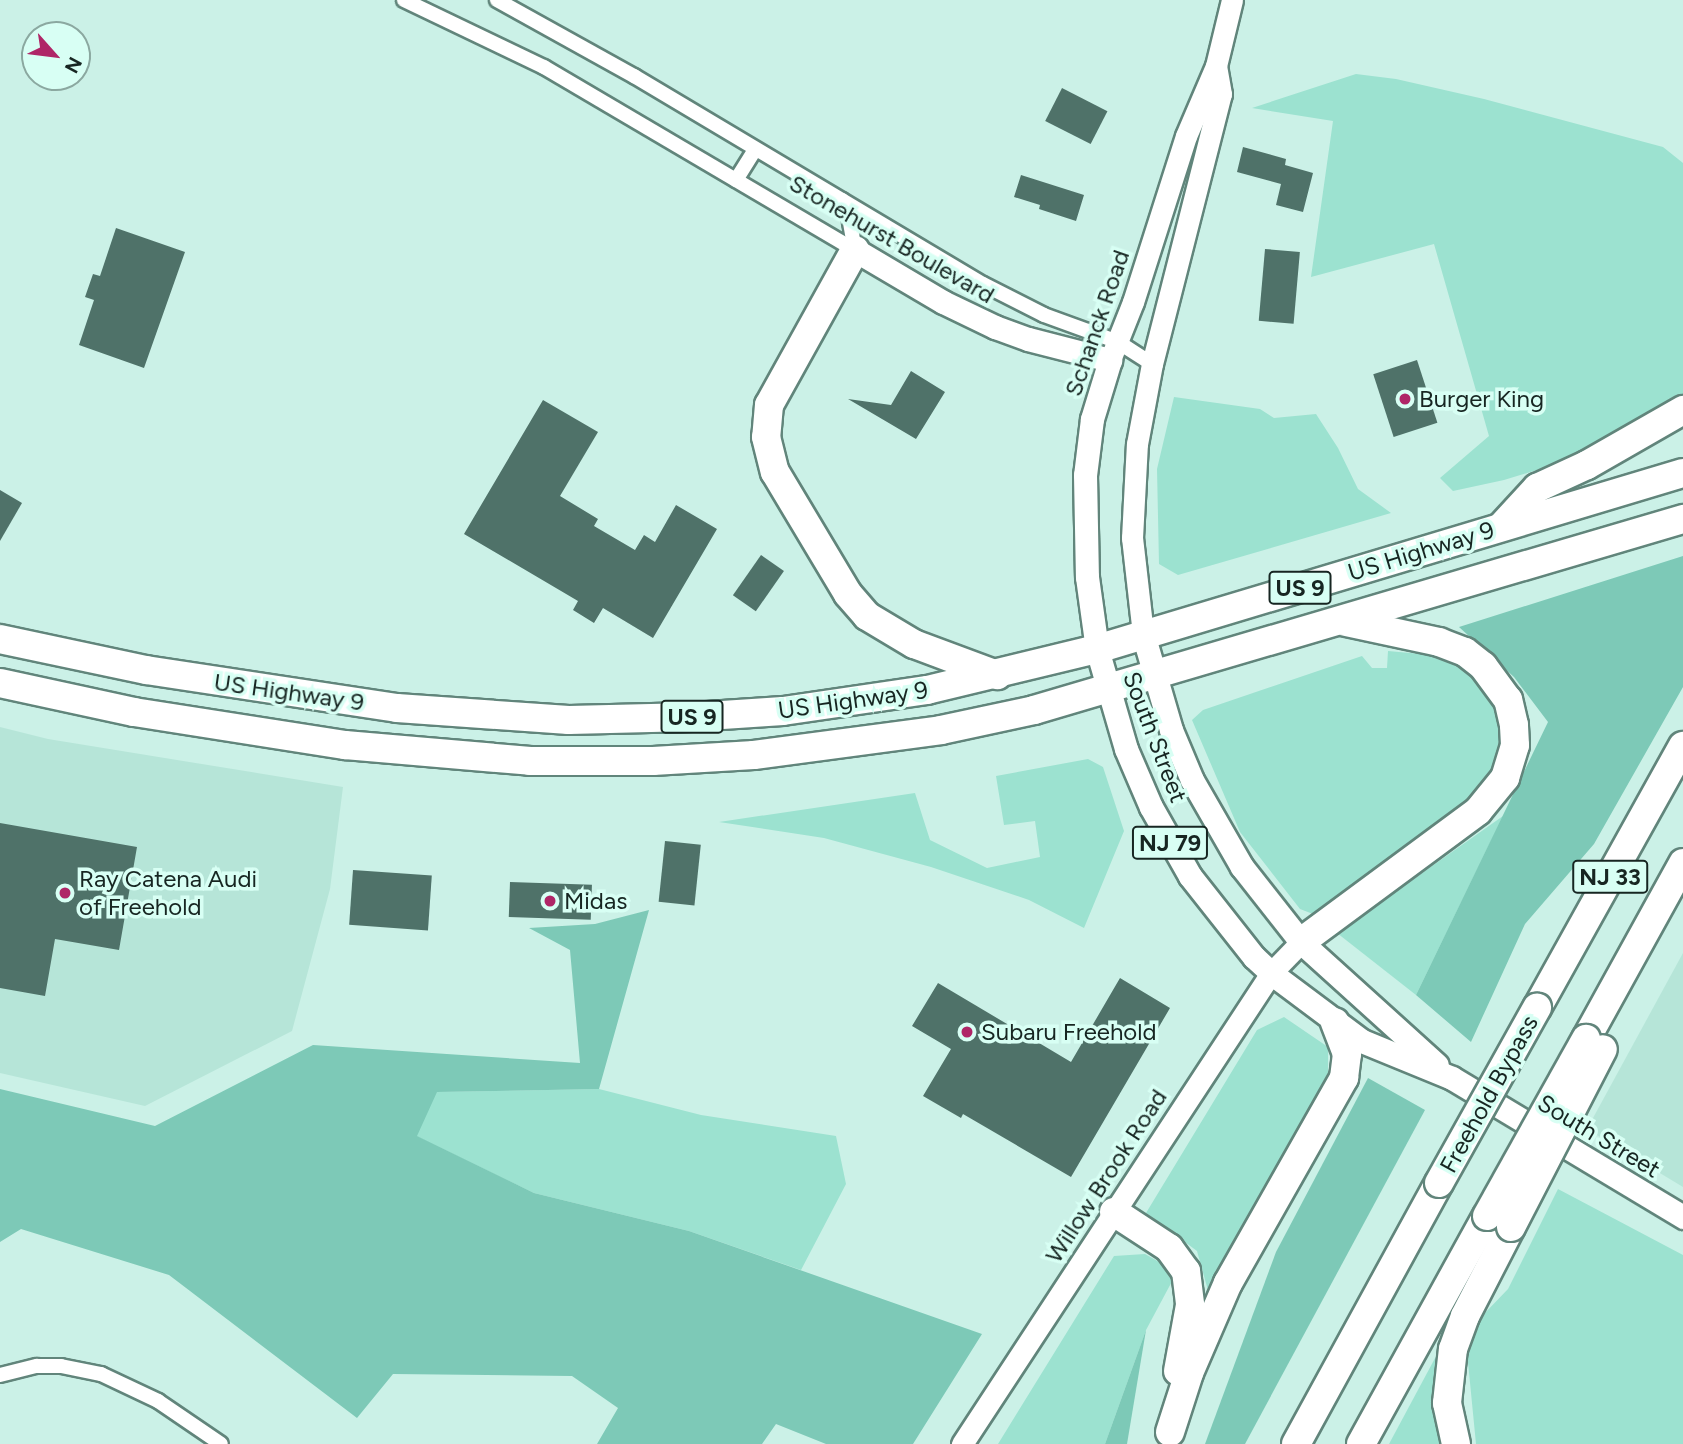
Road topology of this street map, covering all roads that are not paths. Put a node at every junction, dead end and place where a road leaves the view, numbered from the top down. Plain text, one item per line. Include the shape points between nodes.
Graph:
1 (404, 0) edge
2 (497, 0) edge
3 (1232, 0) edge
4 (1216, 66) junction
5 (755, 149) junction
6 (736, 180) junction
7 (842, 200) junction
8 (855, 250) junction
9 (1114, 351) junction
10 (1152, 364) junction
11 (1683, 411) edge
12 (1683, 473) edge
13 (1683, 519) edge
14 (1502, 526) junction
15 (1343, 621) junction
16 (1143, 634) junction
17 (0, 639) edge
18 (1097, 649) junction
19 (997, 675) junction
20 (1154, 677) junction
21 (0, 683) edge
22 (1107, 691) junction
23 (1683, 746) edge
24 (1683, 863) edge
25 (1683, 895) edge
26 (1301, 942) junction
27 (1271, 973) junction
28 (1335, 1022) junction
29 (1595, 1044) junction
30 (1452, 1078) junction
31 (1114, 1212) junction
32 (1683, 1217) edge
33 (1499, 1221) junction
34 (0, 1374) edge
35 (1169, 1438) edge
36 (221, 1444) edge
37 (962, 1444) edge
38 (1296, 1444) edge
39 (1361, 1444) edge
40 (1456, 1444) edge

1 - 6 street, Stonehurst Boulevard via 544,67
2 - 5 street, Stonehurst Boulevard
3 - 4 street, Schanck Road
4 - 9 street, Schanck Road via 1186,136
4 - 10 street, Schanck Road via 1221,94
5 - 6 street
5 - 7 street, Stonehurst Boulevard
6 - 8 street, Stonehurst Boulevard
7 - 8 street
7 - 9 street, Stonehurst Boulevard via 983,284
8 - 9 main road, Stonehurst Boulevard via 995,327 1028,339
8 - 19 highway via 769,405 766,437 775,472 848,594 867,616 914,644
9 - 10 street, Stonehurst Boulevard
9 - 18 main road, Schanck Road via 1092,419 1085,475 1087,577
10 - 16 street, Schanck Road via 1137,444 1133,499 1134,562
11 - 14 highway via 1537,488
12 - 14 highway, US Highway 9 / US 9
13 - 15 highway, US Highway 9 / US 9
14 - 16 highway, US Highway 9 / US 9
15 - 20 highway, US Highway 9 / US 9
15 - 26 highway via 1465,652 1483,666 1508,700 1514,745 1505,778 1478,811
16 - 18 highway, US Highway 9 / US 9
16 - 20 main road, South Street / NJ 79
17 - 19 highway, US Highway 9 / US 9 via 146,670 312,697 559,719 783,711
18 - 19 highway, US Highway 9 / US 9
18 - 22 main road, South Street / NJ 79
20 - 22 highway, US Highway 9 / US 9
20 - 26 main road, South Street / NJ 79 via 1204,805 1242,867
21 - 22 highway, US Highway 9 / US 9 via 134,712 345,744 589,762 688,760 821,748 953,728
22 - 27 main road, South Street / NJ 79 via 1130,759 1177,855 1211,904
23 - 38 highway, Freehold Bypass / NJ 33, bridge
24 - 29 highway, NJ 33
25 - 29 highway
26 - 27 street, Willow Brook Road
26 - 30 main road, South Street / NJ 79
27 - 28 main road, South Street / NJ 79
27 - 31 street, Willow Brook Road
28 - 30 main road, South Street / NJ 79 via 1362,1041
28 - 35 highway via 1347,1054 1344,1078 1228,1283 1189,1373
29 - 33 highway, NJ 33, bridge
30 - 32 main road, South Street / NJ 79
31 - 35 highway via 1169,1248 1181,1259 1189,1280 1190,1305
31 - 37 street, Willow Brook Road
33 - 39 highway, NJ 33
33 - 40 highway via 1453,1349 1447,1403
34 - 36 street via 61,1366 101,1374 158,1401

